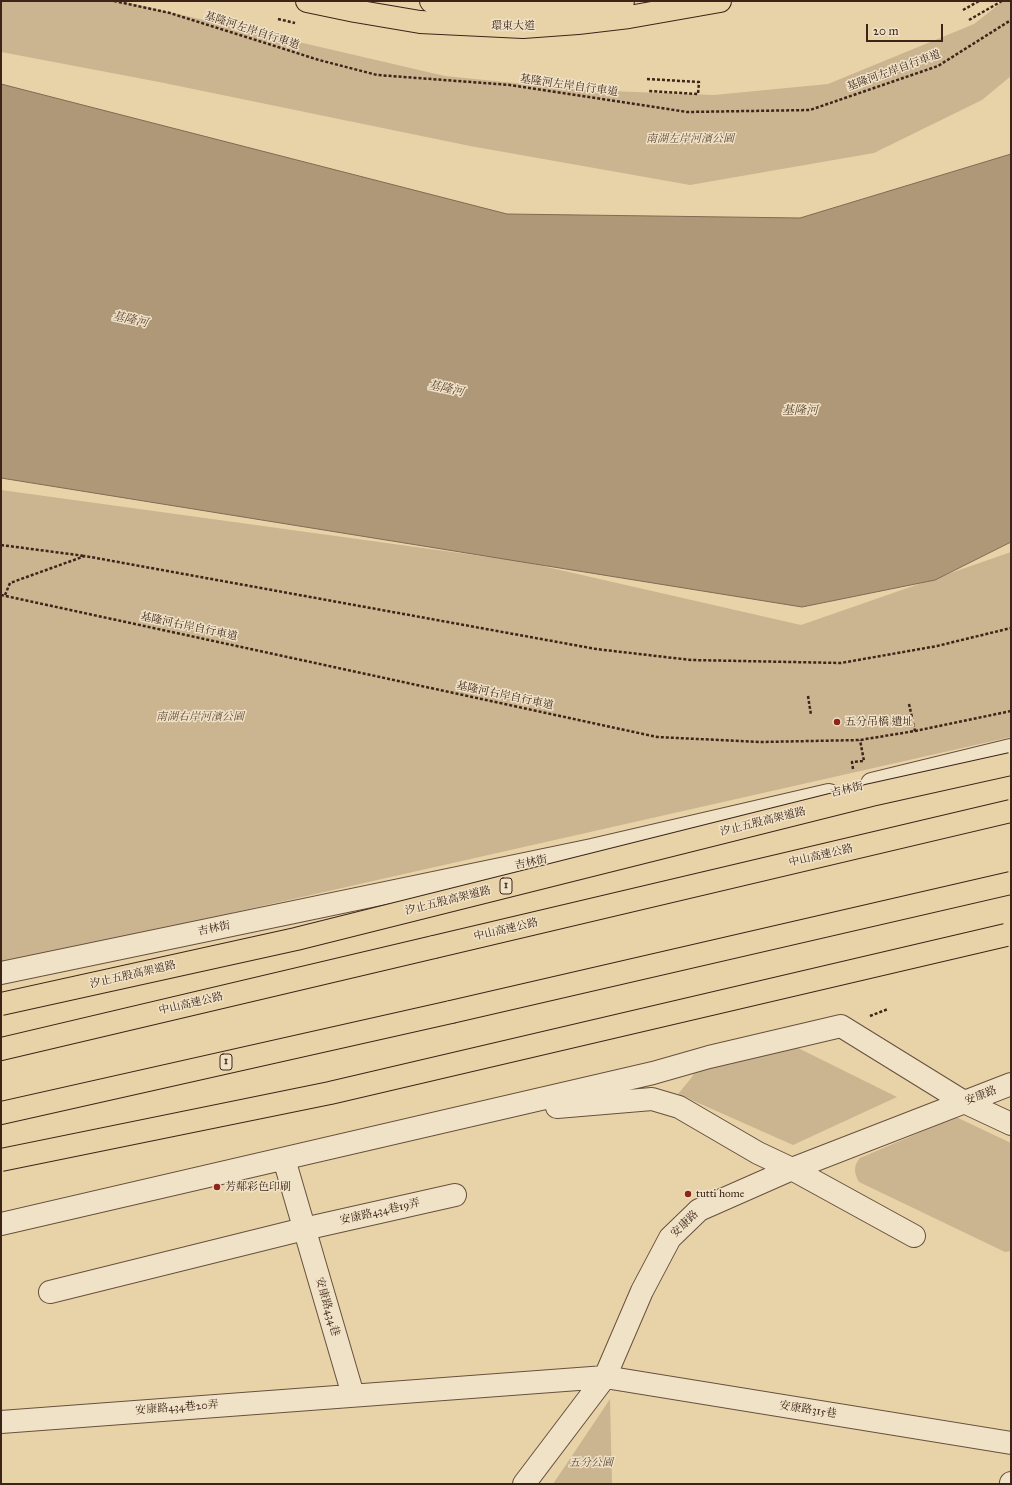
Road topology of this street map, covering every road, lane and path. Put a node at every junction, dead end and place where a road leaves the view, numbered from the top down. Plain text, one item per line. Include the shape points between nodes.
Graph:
1 (114, 1) edge
2 (307, 1) edge
3 (431, 1) edge
4 (457, 1) edge
5 (623, 1) edge
6 (720, 1) edge
7 (978, 1) edge
8 (1002, 1) edge
9 (482, 8) junction
10 (963, 10) dead end
11 (969, 20) dead end
12 (1011, 20) edge
13 (647, 79) dead end
14 (648, 91) dead end
15 (1, 545) edge
16 (85, 556) junction
17 (1, 594) edge
18 (5, 595) junction
19 (1011, 628) edge
20 (808, 696) dead end
21 (909, 704) dead end
22 (1011, 711) edge
23 (811, 716) dead end
24 (915, 731) junction
25 (1011, 750) edge
26 (1011, 764) edge
27 (1011, 811) edge
28 (1011, 883) edge
29 (1011, 934) edge
30 (1, 973) edge
31 (1, 1004) edge
32 (1, 1049) edge
33 (1011, 1084) edge
34 (964, 1102) junction
35 (1, 1113) edge
36 (460, 1118) junction
37 (1011, 1124) edge
38 (284, 1159) junction
39 (1, 1160) edge
40 (792, 1169) junction
41 (456, 1195) dead end
42 (1, 1224) edge
43 (304, 1230) junction
44 (914, 1236) dead end
45 (50, 1292) dead end
46 (605, 1377) junction
47 (353, 1395) junction
48 (1, 1422) edge
49 (1011, 1443) edge
50 (524, 1484) edge

1 - 12 path, 基隆河左岸自行車道 via 170,13 319,60 377,75 510,85 687,112 810,110 938,66
2 - 6 highway, 環東大道 via 420,22 523,27 629,17
3 - 9 highway, 環東大道
4 - 9 highway
5 - 9 highway, 環東大道 via 587,6
7 - 10 path
8 - 11 path
13 - 14 path via 699,82 698,94
15 - 16 path
16 - 18 path via 10,583
16 - 19 path via 596,649 691,660 841,663 937,646
17 - 18 path, 基隆河右岸自行車道
18 - 24 path, 基隆河右岸自行車道 via 657,737 760,742 860,740
20 - 23 path
21 - 24 path
22 - 24 path, 基隆河右岸自行車道
25 - 30 street, 吉林街 via 592,850
26 - 31 highway, 汐止五股高架道路 / 1, bridge via 871,795 296,938
27 - 32 highway, 中山高速公路, bridge
28 - 35 highway, 1, bridge
29 - 39 highway, bridge via 330,1093
33 - 34 street, 安康路
34 - 36 street via 841,1026
34 - 37 street
34 - 40 street, 安康路
36 - 38 street
36 - 40 street via 652,1099 679,1107 758,1153
38 - 42 street
38 - 43 street, 安康路434巷
40 - 44 street
40 - 46 street, 安康路 via 699,1210 670,1238 642,1291
41 - 43 street, 安康路434巷19弄
43 - 45 street
43 - 47 street, 安康路434巷
46 - 47 street
46 - 49 street, 安康路315巷
46 - 50 street, 安康路
47 - 48 street, 安康路434巷20弄

